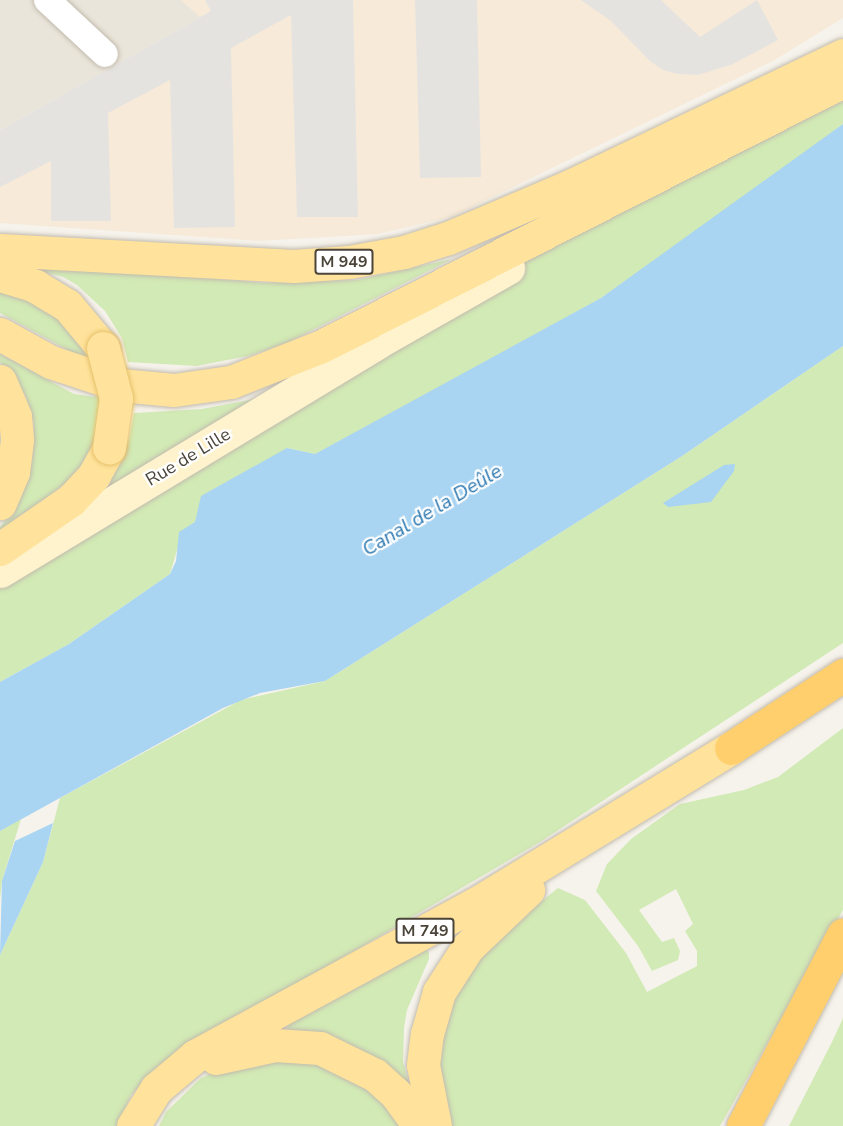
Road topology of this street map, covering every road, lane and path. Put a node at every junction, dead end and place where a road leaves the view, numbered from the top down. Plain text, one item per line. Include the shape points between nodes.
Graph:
1 (47, 0) edge
2 (105, 54) dead end
3 (843, 55) edge
4 (843, 81) edge
5 (691, 160) junction
6 (0, 243) edge
7 (0, 250) edge
8 (104, 254) junction
9 (0, 275) edge
10 (0, 334) edge
11 (0, 381) edge
12 (0, 503) edge
13 (0, 549) edge
14 (0, 571) edge
15 (843, 675) edge
16 (731, 748) junction
17 (843, 935) edge
18 (764, 1089) junction
19 (133, 1126) edge
20 (146, 1126) edge
21 (419, 1126) edge
22 (435, 1126) edge
23 (743, 1126) edge
24 (750, 1126) edge

1 - 2 street
3 - 8 main road, M 949 via 570,186 448,238 404,252 294,266
4 - 5 main road
5 - 10 main road via 322,346 231,382 174,390 120,385 51,362
5 - 14 street, Rue de Lille via 376,342
6 - 8 street
7 - 8 main road, M 949
9 - 13 main road, bridge via 35,286 67,305 103,348 116,398 108,448 94,475 71,500
11 - 12 main road via 15,416 17,440 13,472
15 - 16 highway, M 749
16 - 19 main road, M 749 via 477,903 195,1056 156,1089
16 - 22 main road via 526,892 486,927 452,967 433,1010 424,1050 424,1082
17 - 18 highway
18 - 23 highway
18 - 24 street
20 - 21 main road via 171,1089 193,1069 230,1054 292,1044 327,1050 375,1075 396,1094

